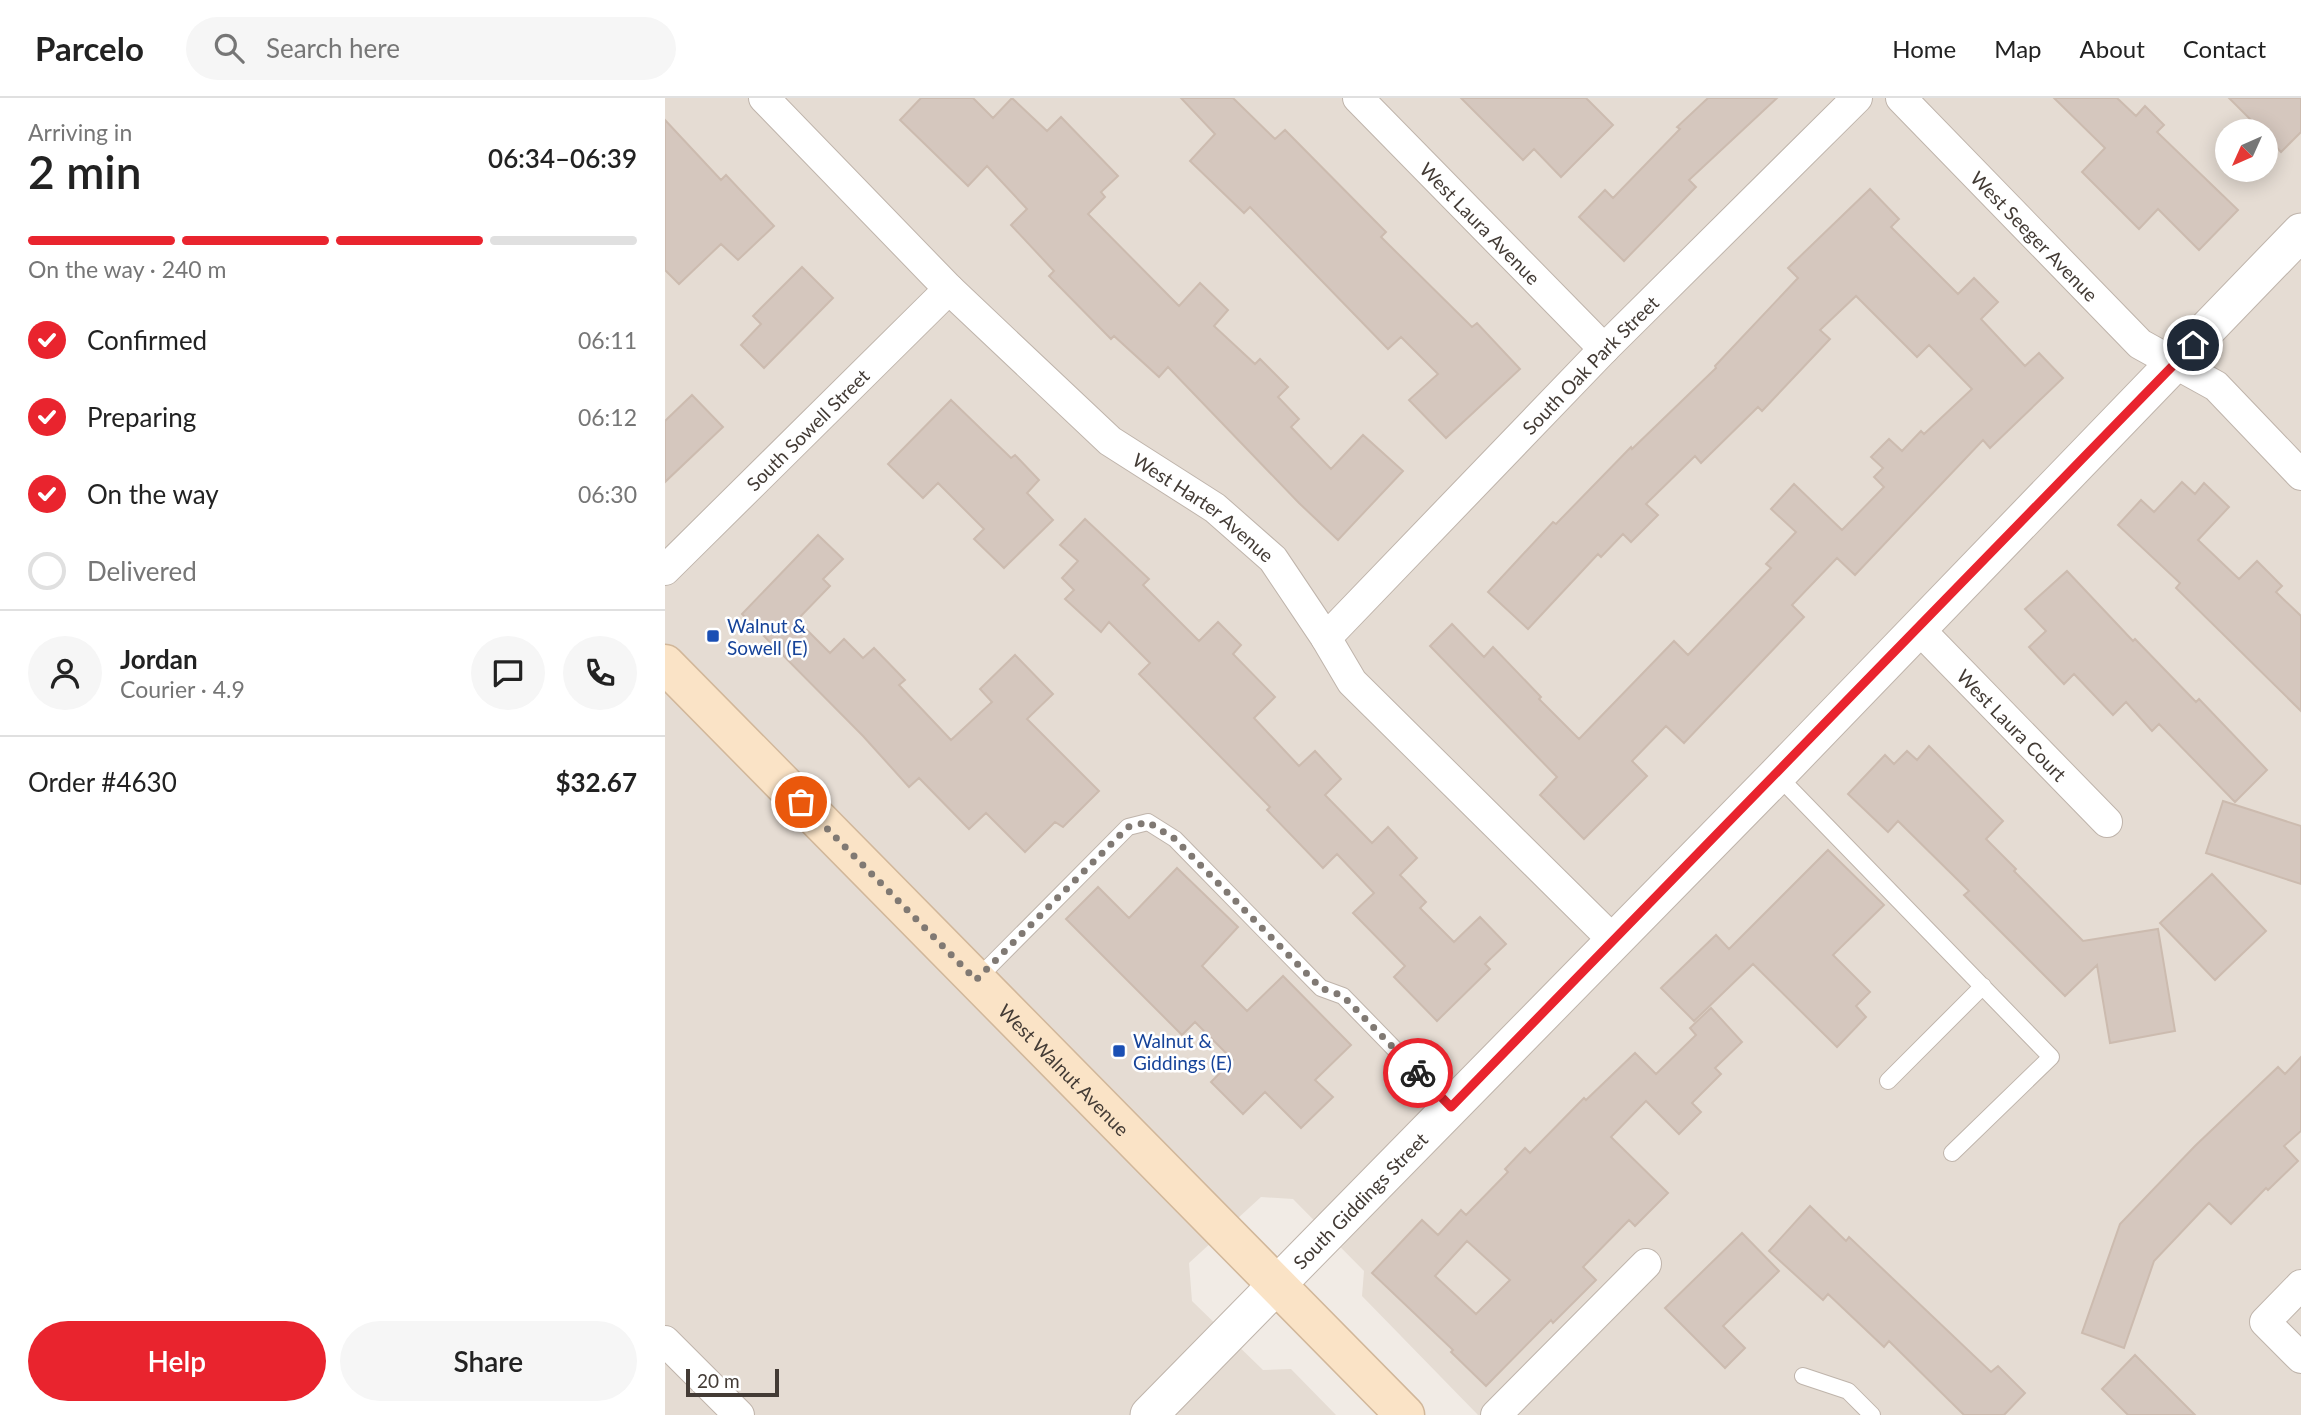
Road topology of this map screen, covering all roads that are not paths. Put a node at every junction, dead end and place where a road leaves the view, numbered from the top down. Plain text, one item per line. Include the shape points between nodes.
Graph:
1 (764, 98) edge
2 (1357, 98) edge
3 (1857, 98) edge
4 (1901, 98) edge
5 (2301, 232) edge
6 (949, 289) junction
7 (1604, 349) junction
8 (2175, 364) junction
9 (2301, 475) edge
10 (665, 570) edge
11 (1918, 628) junction
12 (1327, 638) junction
13 (665, 664) edge
14 (1777, 775) junction
15 (2107, 821) dead end
16 (1614, 941) junction
17 (976, 980) junction
18 (1983, 986) junction
19 (1888, 1081) dead end
20 (1451, 1107) junction
21 (1952, 1153) dead end
22 (1646, 1264) dead end
23 (1277, 1284) junction
24 (2301, 1285) edge
25 (665, 1341) edge
26 (2301, 1358) edge
27 (1803, 1376) dead end
28 (739, 1415) edge
29 (1149, 1415) edge
30 (1405, 1415) edge
31 (1496, 1415) edge
32 (1872, 1415) edge

1 - 6 street, West Harter Avenue
2 - 7 street, West Laura Avenue
3 - 7 street, South Oak Park Street
4 - 8 street, West Seeger Avenue via 2140,344
5 - 8 street, South Giddings Street
6 - 10 street, South Sowell Street
6 - 12 street, West Harter Avenue via 1110,441 1215,508 1273,559
7 - 12 street, South Oak Park Street
8 - 9 street, West Seeger Avenue via 2216,386
8 - 11 street, South Giddings Street
11 - 14 street, South Giddings Street
11 - 15 street, West Laura Court
12 - 16 street, West Harter Avenue via 1352,682
13 - 17 main road, West Walnut Avenue
14 - 16 street, South Giddings Street
14 - 18 lane
16 - 20 street, South Giddings Street
17 - 20 lane via 1128,827 1148,822 1175,839 1321,988 1343,996
17 - 23 main road, West Walnut Avenue
18 - 19 lane
18 - 21 lane via 2051,1057
20 - 23 street, South Giddings Street
22 - 31 street
23 - 29 street, South Giddings Street
23 - 30 main road, West Walnut Avenue
24 - 26 street via 2265,1322
25 - 28 street
27 - 32 lane via 1848,1391

